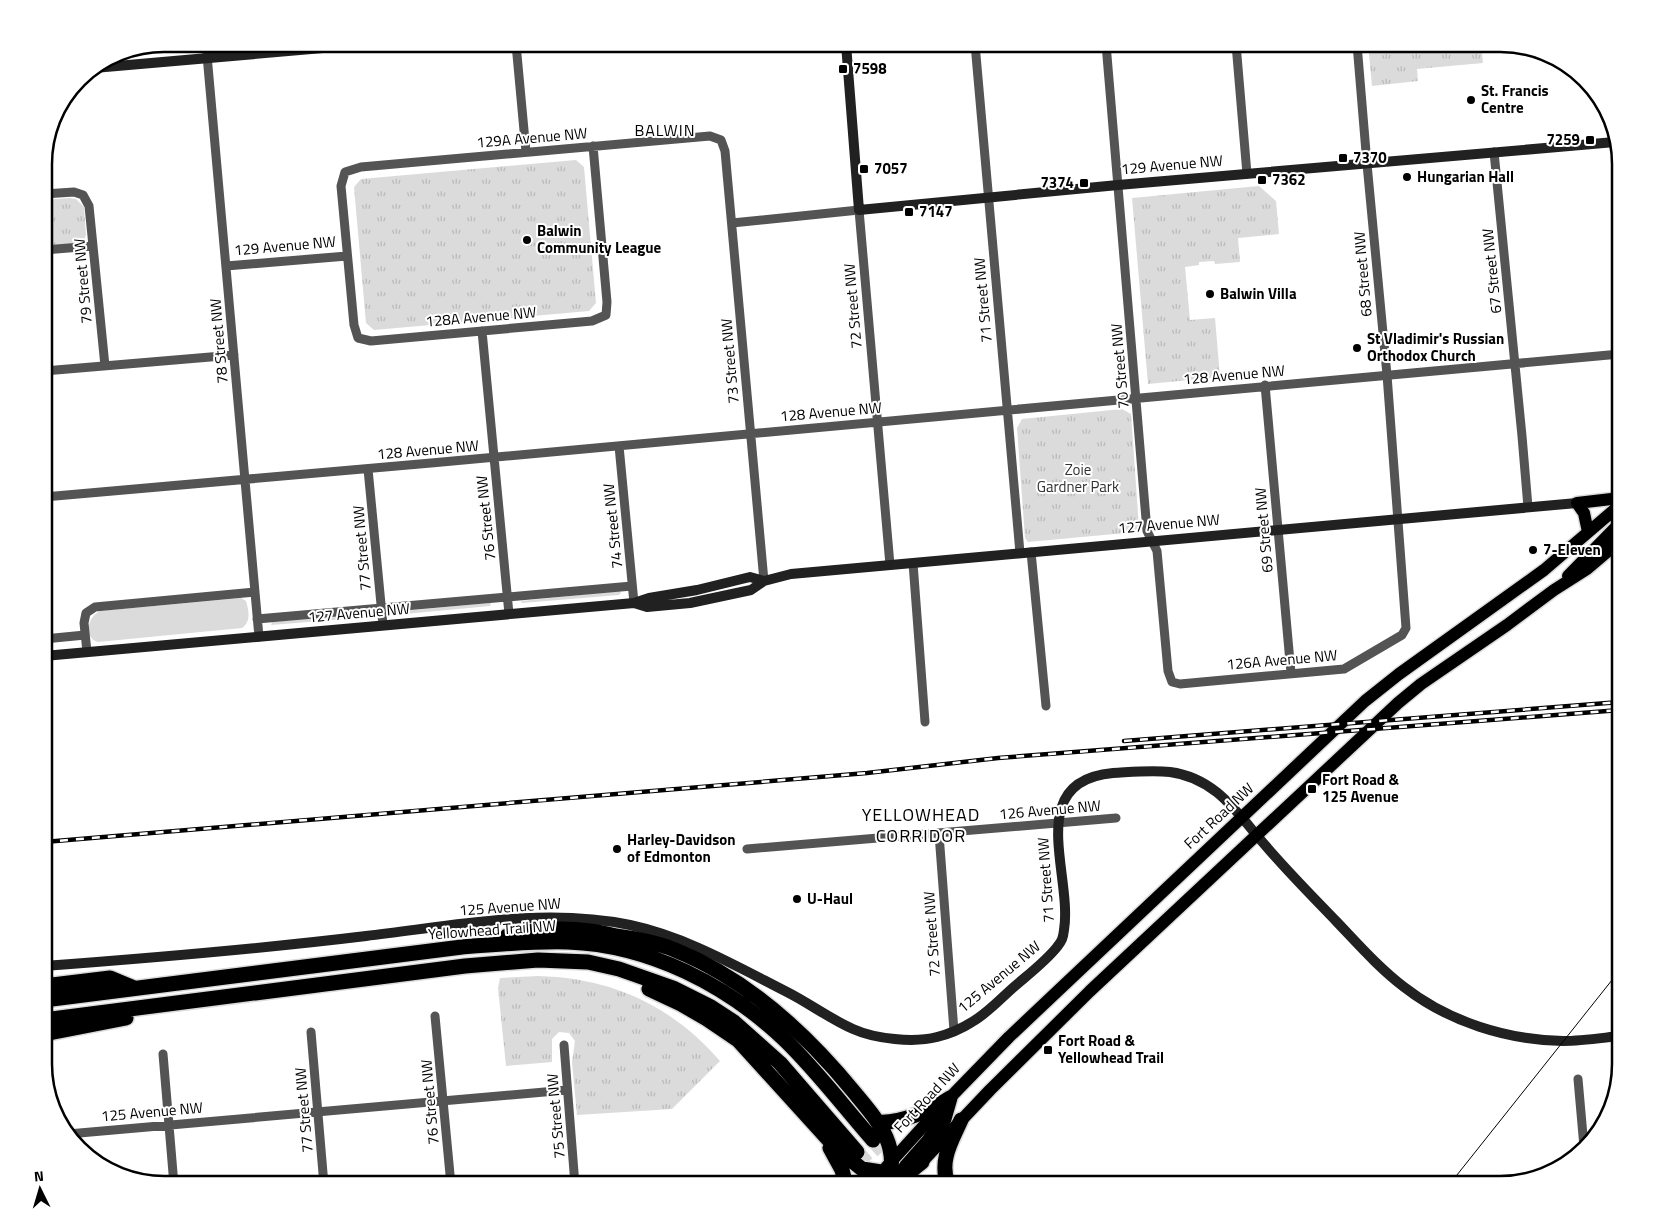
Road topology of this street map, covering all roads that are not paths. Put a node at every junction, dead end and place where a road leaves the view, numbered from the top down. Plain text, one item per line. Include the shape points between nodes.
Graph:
1 (847, 52) edge
2 (976, 52) edge
3 (1107, 52) edge
4 (1237, 52) edge
5 (1359, 52) edge
6 (207, 53) edge
7 (266, 53) edge
8 (517, 53) edge
9 (207, 58) junction
10 (112, 66) edge
11 (721, 140) joint
12 (1609, 142) edge
13 (593, 146) junction
14 (526, 152) junction
15 (1494, 152) junction
16 (1367, 164) junction
17 (1247, 174) junction
18 (1118, 185) junction
19 (53, 193) edge
20 (988, 198) junction
21 (859, 210) junction
22 (732, 223) junction
23 (93, 246) junction
24 (53, 249) edge
25 (347, 256) junction
26 (226, 266) junction
27 (482, 331) junction
28 (234, 355) junction
29 (1612, 355) edge
30 (1515, 363) junction
31 (104, 366) junction
32 (53, 371) edge
33 (1387, 375) junction
34 (1265, 386) junction
35 (1136, 398) junction
36 (1008, 410) junction
37 (878, 422) junction
38 (750, 434) junction
39 (619, 446) junction
40 (494, 458) junction
41 (368, 469) junction
42 (244, 479) junction
43 (53, 496) edge
44 (1612, 500) edge
45 (1577, 503) junction
46 (1528, 507) junction
47 (1612, 512) edge
48 (1398, 519) junction
49 (1278, 530) junction
50 (1612, 531) edge
51 (1588, 532) junction
52 (1152, 541) junction
53 (1031, 552) junction
54 (1020, 553) junction
55 (1612, 553) edge
56 (913, 563) junction
57 (890, 565) junction
58 (764, 581) junction
59 (632, 586) junction
60 (1554, 590) junction
61 (254, 592) junction
62 (508, 597) junction
63 (634, 603) junction
64 (381, 608) junction
65 (509, 614) junction
66 (258, 619) junction
67 (1407, 621) joint
68 (383, 625) junction
69 (85, 635) junction
70 (259, 637) junction
71 (53, 638) edge
72 (87, 652) junction
73 (53, 655) edge
74 (1291, 673) junction
75 (1172, 682) joint
76 (1046, 706) dead end
77 (925, 722) dead end
78 (1242, 817) junction
79 (1116, 818) dead end
80 (1058, 823) junction
81 (939, 834) junction
82 (1257, 835) junction
83 (747, 849) dead end
84 (1064, 934) joint
85 (462, 947) junction
86 (53, 965) edge
87 (465, 966) junction
88 (53, 985) edge
89 (135, 989) junction
90 (258, 993) junction
91 (53, 999) edge
92 (436, 1016) dead end
93 (53, 1019) edge
94 (954, 1031) junction
95 (53, 1032) edge
96 (311, 1032) dead end
97 (1612, 1037) edge
98 (564, 1045) dead end
99 (163, 1054) dead end
100 (1578, 1079) dead end
101 (568, 1090) junction
102 (950, 1098) junction
103 (443, 1101) junction
104 (317, 1112) junction
105 (961, 1120) junction
106 (878, 1122) junction
107 (169, 1125) junction
108 (820, 1132) junction
109 (76, 1133) edge
110 (1583, 1139) edge
111 (873, 1140) tunnel mouth
112 (837, 1149) junction
113 (857, 1152) tunnel mouth
114 (922, 1162) joint
115 (173, 1176) edge
116 (323, 1176) edge
117 (450, 1176) edge
118 (575, 1176) edge
119 (844, 1176) edge
120 (886, 1176) edge
121 (893, 1176) edge
122 (895, 1176) edge
123 (897, 1176) edge
124 (946, 1176) edge

1 - 21 street, 72 Street NW
2 - 20 street, 71 Street NW
3 - 18 street, 70 Street NW
4 - 17 street
5 - 16 street, 68 Street NW
6 - 9 street, 78 Street NW
7 - 9 street
8 - 14 street
9 - 10 street
9 - 26 street, 78 Street NW
11 - 13 street, 129A Avenue NW via 710,136
11 - 22 street, 73 Street NW via 725,151
12 - 15 street, 129 Avenue NW
13 - 14 street, 129A Avenue NW
13 - 27 street, 128A Avenue NW via 606,315 592,321
14 - 25 street, 129A Avenue NW via 361,167 345,172 341,186
15 - 16 street, 129 Avenue NW
15 - 30 street, 67 Street NW
16 - 17 street, 129 Avenue NW
16 - 33 street, 68 Street NW
17 - 18 street, 129 Avenue NW
18 - 20 street, 129 Avenue NW
18 - 35 street, 70 Street NW
19 - 23 street, 79 Street NW via 74,192 83,195 89,206
20 - 21 street, 129 Avenue NW
20 - 36 street, 71 Street NW
21 - 22 street, 129 Avenue NW
21 - 37 street, 72 Street NW
22 - 38 street, 73 Street NW
23 - 24 street
23 - 31 street, 79 Street NW
25 - 26 street, 129 Avenue NW
25 - 27 street, 128A Avenue NW via 358,338 371,341
26 - 28 street, 78 Street NW
27 - 40 street, 76 Street NW
28 - 31 street
28 - 42 street, 78 Street NW
29 - 30 street, 128 Avenue NW
30 - 33 street, 128 Avenue NW
30 - 46 street, 67 Street NW
31 - 32 street
33 - 34 street, 128 Avenue NW
33 - 48 street, 68 Street NW
34 - 35 street, 128 Avenue NW
34 - 49 street, 69 Street NW
35 - 36 street, 128 Avenue NW
35 - 52 street, 70 Street NW via 1147,531
36 - 37 street, 128 Avenue NW
36 - 54 street, 71 Street NW
37 - 38 street, 128 Avenue NW
37 - 57 street, 72 Street NW
38 - 39 street, 128 Avenue NW
38 - 58 street, 73 Street NW
39 - 40 street, 128 Avenue NW
39 - 59 street, 74 Street NW
40 - 41 street, 128 Avenue NW
40 - 62 street, 76 Street NW
41 - 42 street, 128 Avenue NW
41 - 64 street, 77 Street NW
42 - 43 street, 128 Avenue NW
42 - 61 street, 78 Street NW
44 - 45 main road
45 - 46 street, 127 Avenue NW
45 - 51 main road via 1584,513
46 - 48 street, 127 Avenue NW
47 - 51 main road, Fort Road NW
48 - 49 street, 127 Avenue NW
48 - 67 street, 68 Street NW
49 - 52 street, 127 Avenue NW
49 - 74 street, 69 Street NW
50 - 60 main road
51 - 78 main road, Fort Road NW via 1544,570 1372,695
52 - 53 street, 127 Avenue NW
52 - 75 street, 70 Street NW via 1157,551 1168,671
53 - 54 street, 127 Avenue NW
53 - 76 street
54 - 56 street, 127 Avenue NW
55 - 60 main road
56 - 57 street, 127 Avenue NW
56 - 77 street
57 - 58 street, 127 Avenue NW via 791,574
58 - 63 street, 127 Avenue NW via 751,590 690,603 647,607
59 - 62 street, 127 Avenue NW
59 - 63 street, 74 Street NW
60 - 82 main road via 1421,684
61 - 66 street, 78 Street NW
61 - 69 street via 95,607 86,613
62 - 64 street, 127 Avenue NW
62 - 65 street, 76 Street NW
63 - 65 street, 127 Avenue NW
64 - 66 street, 127 Avenue NW
64 - 68 street, 77 Street NW
65 - 68 street, 127 Avenue NW
66 - 70 street, 78 Street NW
67 - 74 street, 126A Avenue NW via 1402,636 1344,669
68 - 70 street, 127 Avenue NW
69 - 71 street
69 - 72 street
70 - 72 street, 127 Avenue NW
72 - 73 street, 127 Avenue NW
74 - 75 street, 126A Avenue NW via 1180,684
78 - 80 street via 1223,796 1201,781 1182,774 1152,771 1105,774 1080,784 1062,803
78 - 82 street
78 - 102 main road, Fort Road NW via 1020,1026
79 - 80 street, 126 Avenue NW
80 - 81 street, 126 Avenue NW
80 - 84 street, 71 Street NW
81 - 83 street, 126 Avenue NW
81 - 94 street, 72 Street NW
82 - 97 street via 1376,963 1409,991 1435,1007 1484,1028 1526,1038 1564,1041
82 - 105 main road via 1102,979
84 - 94 street, 125 Avenue NW via 1055,949 980,1017
85 - 89 highway, Yellowhead Trail NW
85 - 106 highway via 526,931 561,929 633,938 673,949 714,967 779,1013 809,1040
85 - 111 highway, Yellowhead Trail NW via 523,942 598,945 647,956 700,978 747,1007 787,1042
86 - 94 street, 125 Avenue NW via 274,947 555,917 609,922 659,933 704,950 856,1031 919,1040
87 - 90 highway
87 - 108 highway via 587,972 658,992 738,1040
87 - 113 highway via 538,960 588,962 673,988 711,1007 760,1043
88 - 89 highway via 110,978
89 - 91 highway, Yellowhead Trail NW
90 - 93 highway
90 - 95 highway
92 - 103 street, 76 Street NW
96 - 104 street, 77 Street NW
98 - 101 street, 75 Street NW
99 - 107 street
100 - 110 street
101 - 103 street, 125 Avenue NW
101 - 118 street, 75 Street NW
102 - 106 highway via 940,1105 896,1121
102 - 122 highway via 944,1119 928,1142
103 - 104 street, 125 Avenue NW
103 - 117 street, 76 Street NW
104 - 107 street, 125 Avenue NW
104 - 116 street, 77 Street NW
105 - 114 main road
105 - 124 highway via 947,1148
106 - 112 highway via 878,1142 871,1151 855,1157
106 - 121 highway via 891,1150
107 - 109 street, 125 Avenue NW
107 - 115 street
108 - 112 highway
108 - 119 highway
112 - 120 highway via 862,1169
114 - 123 highway

